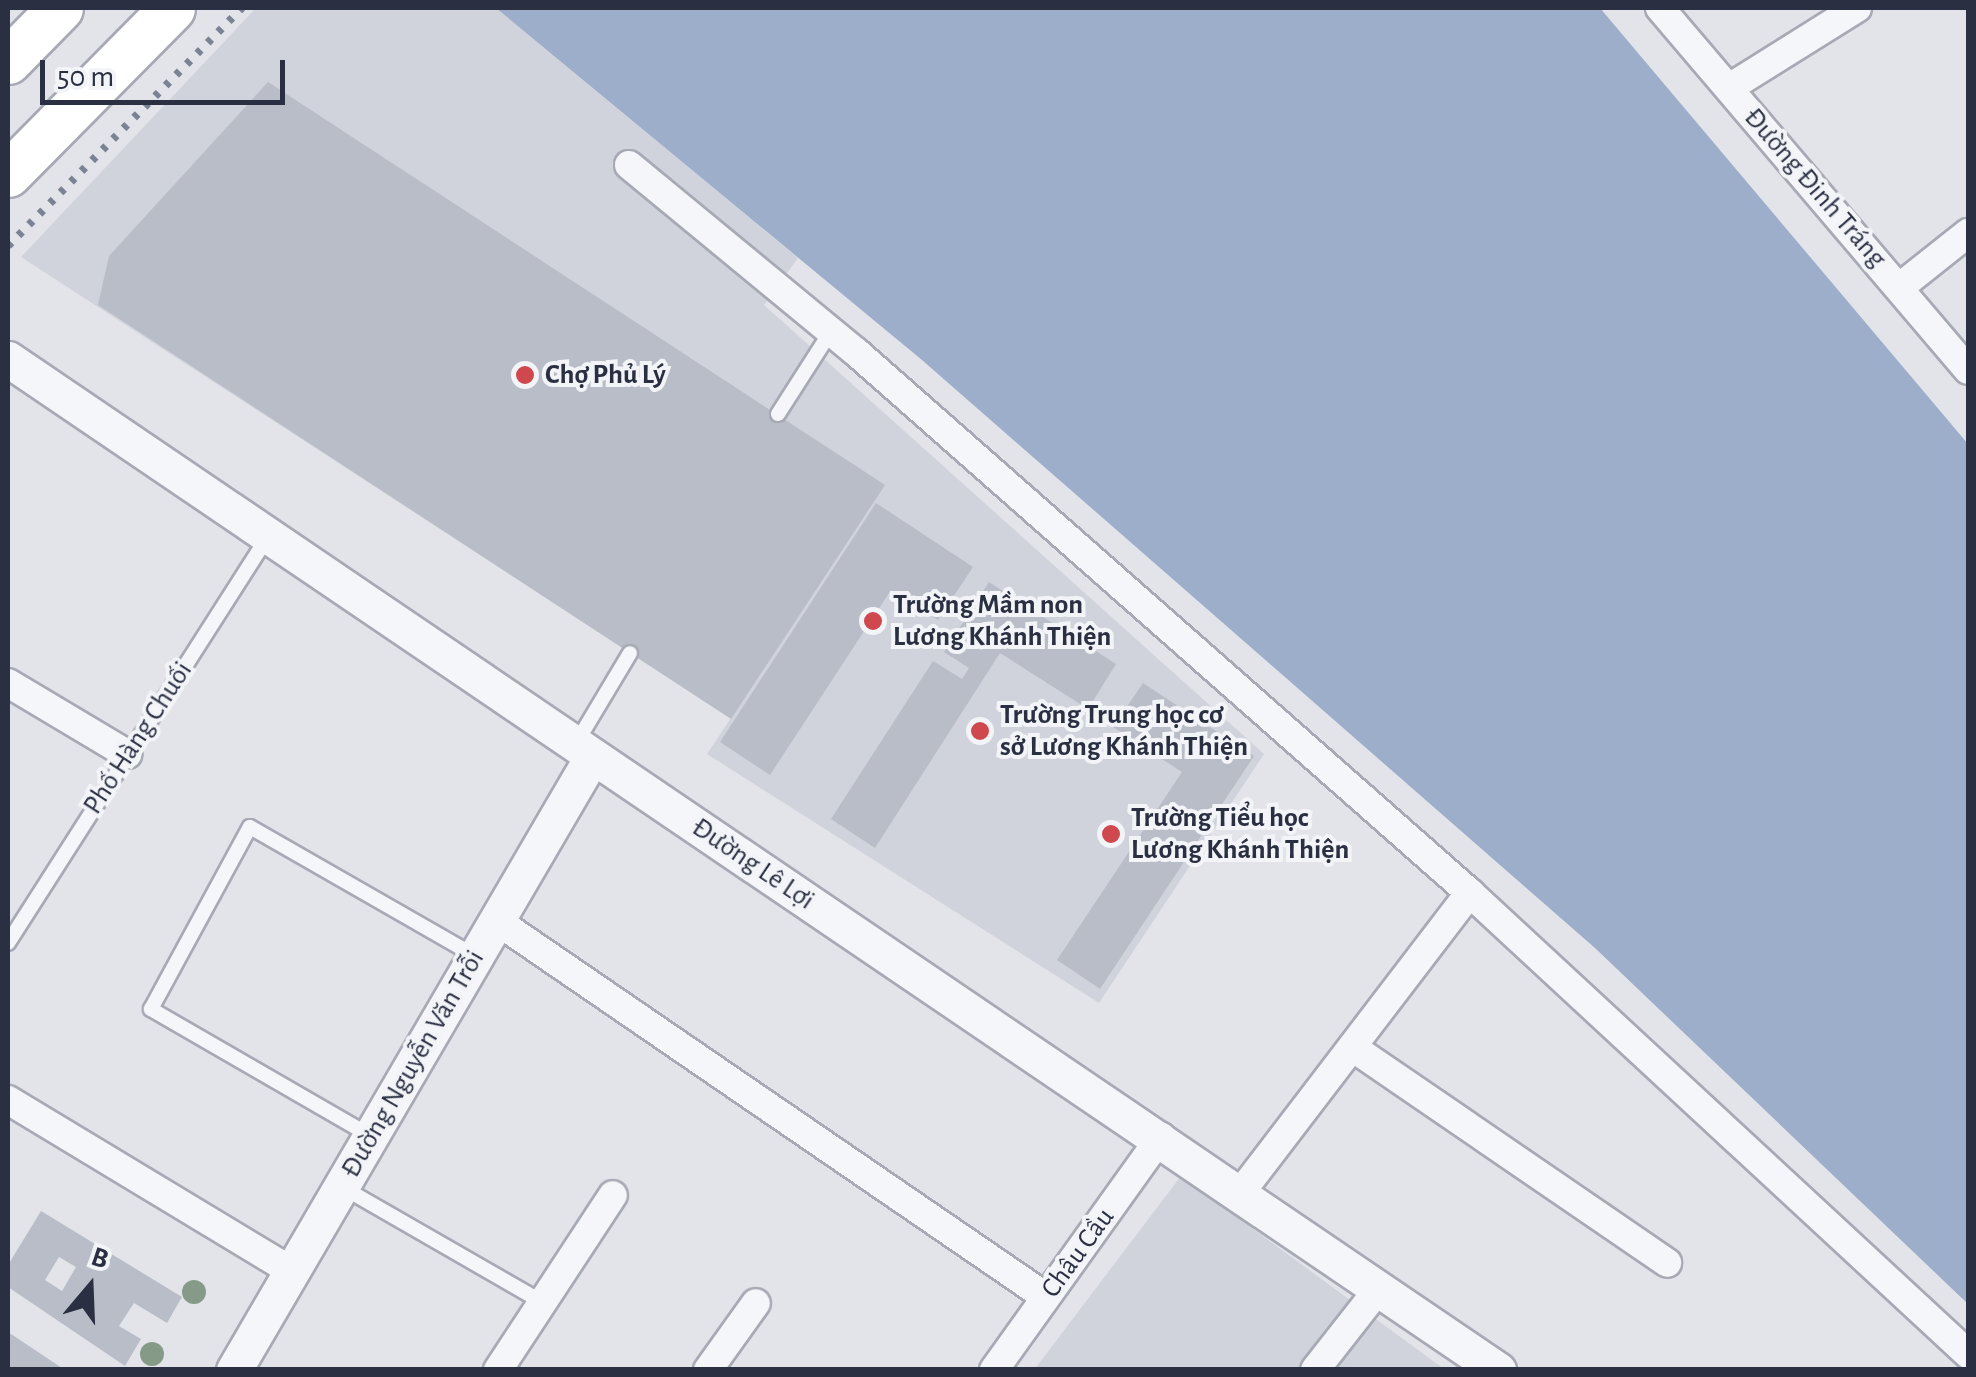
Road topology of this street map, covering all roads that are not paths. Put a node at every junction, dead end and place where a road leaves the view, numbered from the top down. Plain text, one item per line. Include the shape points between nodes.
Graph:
1 (172, 8) edge
2 (1660, 8) edge
3 (1857, 8) edge
4 (50, 11) edge
5 (8, 60) edge
6 (1729, 88) junction
7 (629, 165) dead end
8 (8, 174) edge
9 (1968, 233) edge
10 (1900, 287) junction
11 (831, 331) junction
12 (8, 359) edge
13 (1968, 370) edge
14 (778, 414) dead end
15 (270, 533) junction
16 (630, 653) dead end
17 (8, 683) edge
18 (584, 751) junction
19 (127, 754) junction
20 (1470, 893) junction
21 (497, 921) junction
22 (8, 943) edge
23 (476, 957) junction
24 (1352, 1046) junction
25 (8, 1100) edge
26 (371, 1136) junction
27 (1161, 1138) junction
28 (342, 1187) junction
29 (1241, 1192) junction
30 (613, 1195) dead end
31 (1667, 1263) dead end
32 (292, 1271) junction
33 (1380, 1288) junction
34 (1046, 1298) junction
35 (542, 1302) junction
36 (756, 1304) dead end
37 (1968, 1354) edge
38 (234, 1370) edge
39 (498, 1370) edge
40 (708, 1370) edge
41 (994, 1370) edge
42 (1316, 1370) edge
43 (1498, 1370) edge

1 - 8 main road
2 - 6 street, Đường Đinh Tráng
3 - 6 street
4 - 5 main road
6 - 10 street, Đường Đinh Tráng
7 - 11 street
9 - 10 street
10 - 13 street, Đường Đinh Tráng
11 - 14 lane
11 - 20 street
12 - 15 street, Đường Lê Lợi
15 - 18 street, Đường Lê Lợi
15 - 19 lane, Phố Hàng Chuối
16 - 18 lane
17 - 19 street
18 - 21 street, Đường Nguyễn Văn Trỗi
18 - 27 street, Đường Lê Lợi
19 - 22 lane, Phố Hàng Chuối
20 - 24 street
20 - 37 street
21 - 23 street, Đường Nguyễn Văn Trỗi
21 - 34 street
23 - 26 street, Đường Nguyễn Văn Trỗi
23 - 26 lane via 250,827 151,1010
24 - 29 street
24 - 31 street
25 - 32 street
26 - 28 street, Đường Nguyễn Văn Trỗi
27 - 29 street, Đường Lê Lợi
27 - 34 street, Châu Cầu
28 - 32 street, Đường Nguyễn Văn Trỗi
28 - 35 lane
29 - 33 street, Đường Lê Lợi
30 - 35 street
32 - 38 street, Đường Nguyễn Văn Trỗi
33 - 42 street
33 - 43 street, Đường Lê Lợi
34 - 41 street, Châu Cầu
35 - 39 street
36 - 40 street

